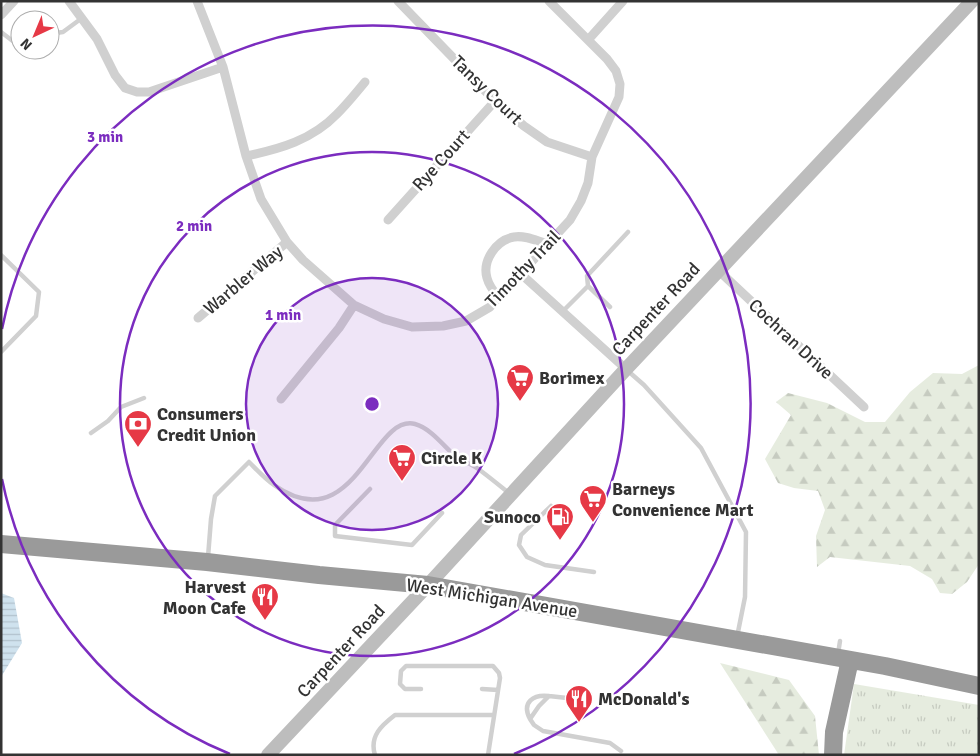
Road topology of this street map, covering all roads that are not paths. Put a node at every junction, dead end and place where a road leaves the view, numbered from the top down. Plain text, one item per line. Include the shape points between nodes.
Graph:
1 (14, 1) edge
2 (69, 1) edge
3 (197, 1) edge
4 (398, 1) edge
5 (549, 1) edge
6 (623, 1) edge
7 (972, 1) edge
8 (1, 16) edge
9 (82, 18) junction
10 (60, 32) edge
11 (588, 40) junction
12 (223, 67) junction
13 (365, 82) dead end
14 (495, 101) junction
15 (246, 156) junction
16 (592, 157) junction
17 (388, 220) dead end
18 (628, 232) dead end
19 (287, 242) junction
20 (548, 244) junction
21 (1, 255) edge
22 (718, 271) junction
23 (521, 274) junction
24 (588, 286) junction
25 (499, 298) junction
26 (354, 304) junction
27 (610, 307) dead end
28 (563, 311) junction
29 (198, 318) dead end
30 (1, 352) edge
31 (626, 369) junction
32 (144, 398) dead end
33 (281, 399) dead end
34 (864, 407) dead end
35 (91, 434) dead end
36 (370, 489) dead end
37 (511, 495) junction
38 (551, 506) dead end
39 (442, 513) dead end
40 (1, 544) edge
41 (207, 562) junction
42 (594, 572) dead end
43 (428, 585) junction
44 (840, 640) dead end
45 (736, 641) junction
46 (843, 659) junction
47 (979, 686) edge
48 (421, 689) dead end
49 (482, 689) dead end
50 (498, 690) junction
51 (590, 694) dead end
52 (549, 696) junction
53 (494, 715) junction
54 (530, 719) junction
55 (620, 751) dead end
56 (268, 755) edge
57 (375, 755) edge
58 (488, 755) edge
59 (833, 755) edge

1 - 8 street
2 - 9 street
3 - 12 street, Timothy Trail
4 - 14 street, Tansy Court
5 - 11 street, Timothy Trail
6 - 11 street
7 - 22 main road, Carpenter Road
9 - 10 lane
9 - 12 street via 125,88 150,92
11 - 16 street, Timothy Trail via 616,71 620,84 619,97
12 - 15 street, Timothy Trail
13 - 15 street via 319,130 277,150
14 - 16 street, Tansy Court via 547,142
14 - 17 street, Rye Court
15 - 19 street, Timothy Trail via 261,200
16 - 20 street, Timothy Trail via 581,201 570,220
18 - 24 lane via 587,276
19 - 26 street, Timothy Trail
19 - 29 street, Warbler Way
20 - 23 street, Timothy Trail
20 - 25 street via 515,236 502,240 493,249 486,276
21 - 30 lane via 39,292 36,316
22 - 31 main road, Carpenter Road
22 - 34 street, Cochran Drive
23 - 25 street, Timothy Trail
23 - 28 street
24 - 27 lane
24 - 28 lane
25 - 26 street, Timothy Trail via 466,321 444,326 412,327 384,319
26 - 33 street via 339,328
28 - 31 street
31 - 37 main road, Carpenter Road
31 - 45 lane via 701,448 746,532 745,597
32 - 35 lane via 121,407
36 - 39 lane via 335,525 335,536 412,545
37 - 41 lane via 455,456 424,429 415,424 404,424 393,430 348,484 319,499 303,499 288,493 273,485 249,462 215,496
37 - 43 main road, Carpenter Road
38 - 42 lane via 521,535 519,545 527,556 545,565
40 - 41 highway, West Michigan Avenue
41 - 43 highway, West Michigan Avenue
43 - 45 highway, West Michigan Avenue
43 - 56 main road, Carpenter Road
44 - 46 lane
45 - 46 highway, West Michigan Avenue
46 - 47 highway, West Michigan Avenue
46 - 59 highway
48 - 50 lane via 405,689 400,684 401,671 406,666 493,666 499,673
49 - 50 lane
50 - 53 lane
51 - 52 lane via 576,700
52 - 54 lane
52 - 54 lane via 538,695 531,700 527,705
53 - 57 lane via 396,715 374,736 372,747
53 - 58 lane
54 - 55 lane via 543,732 610,743

